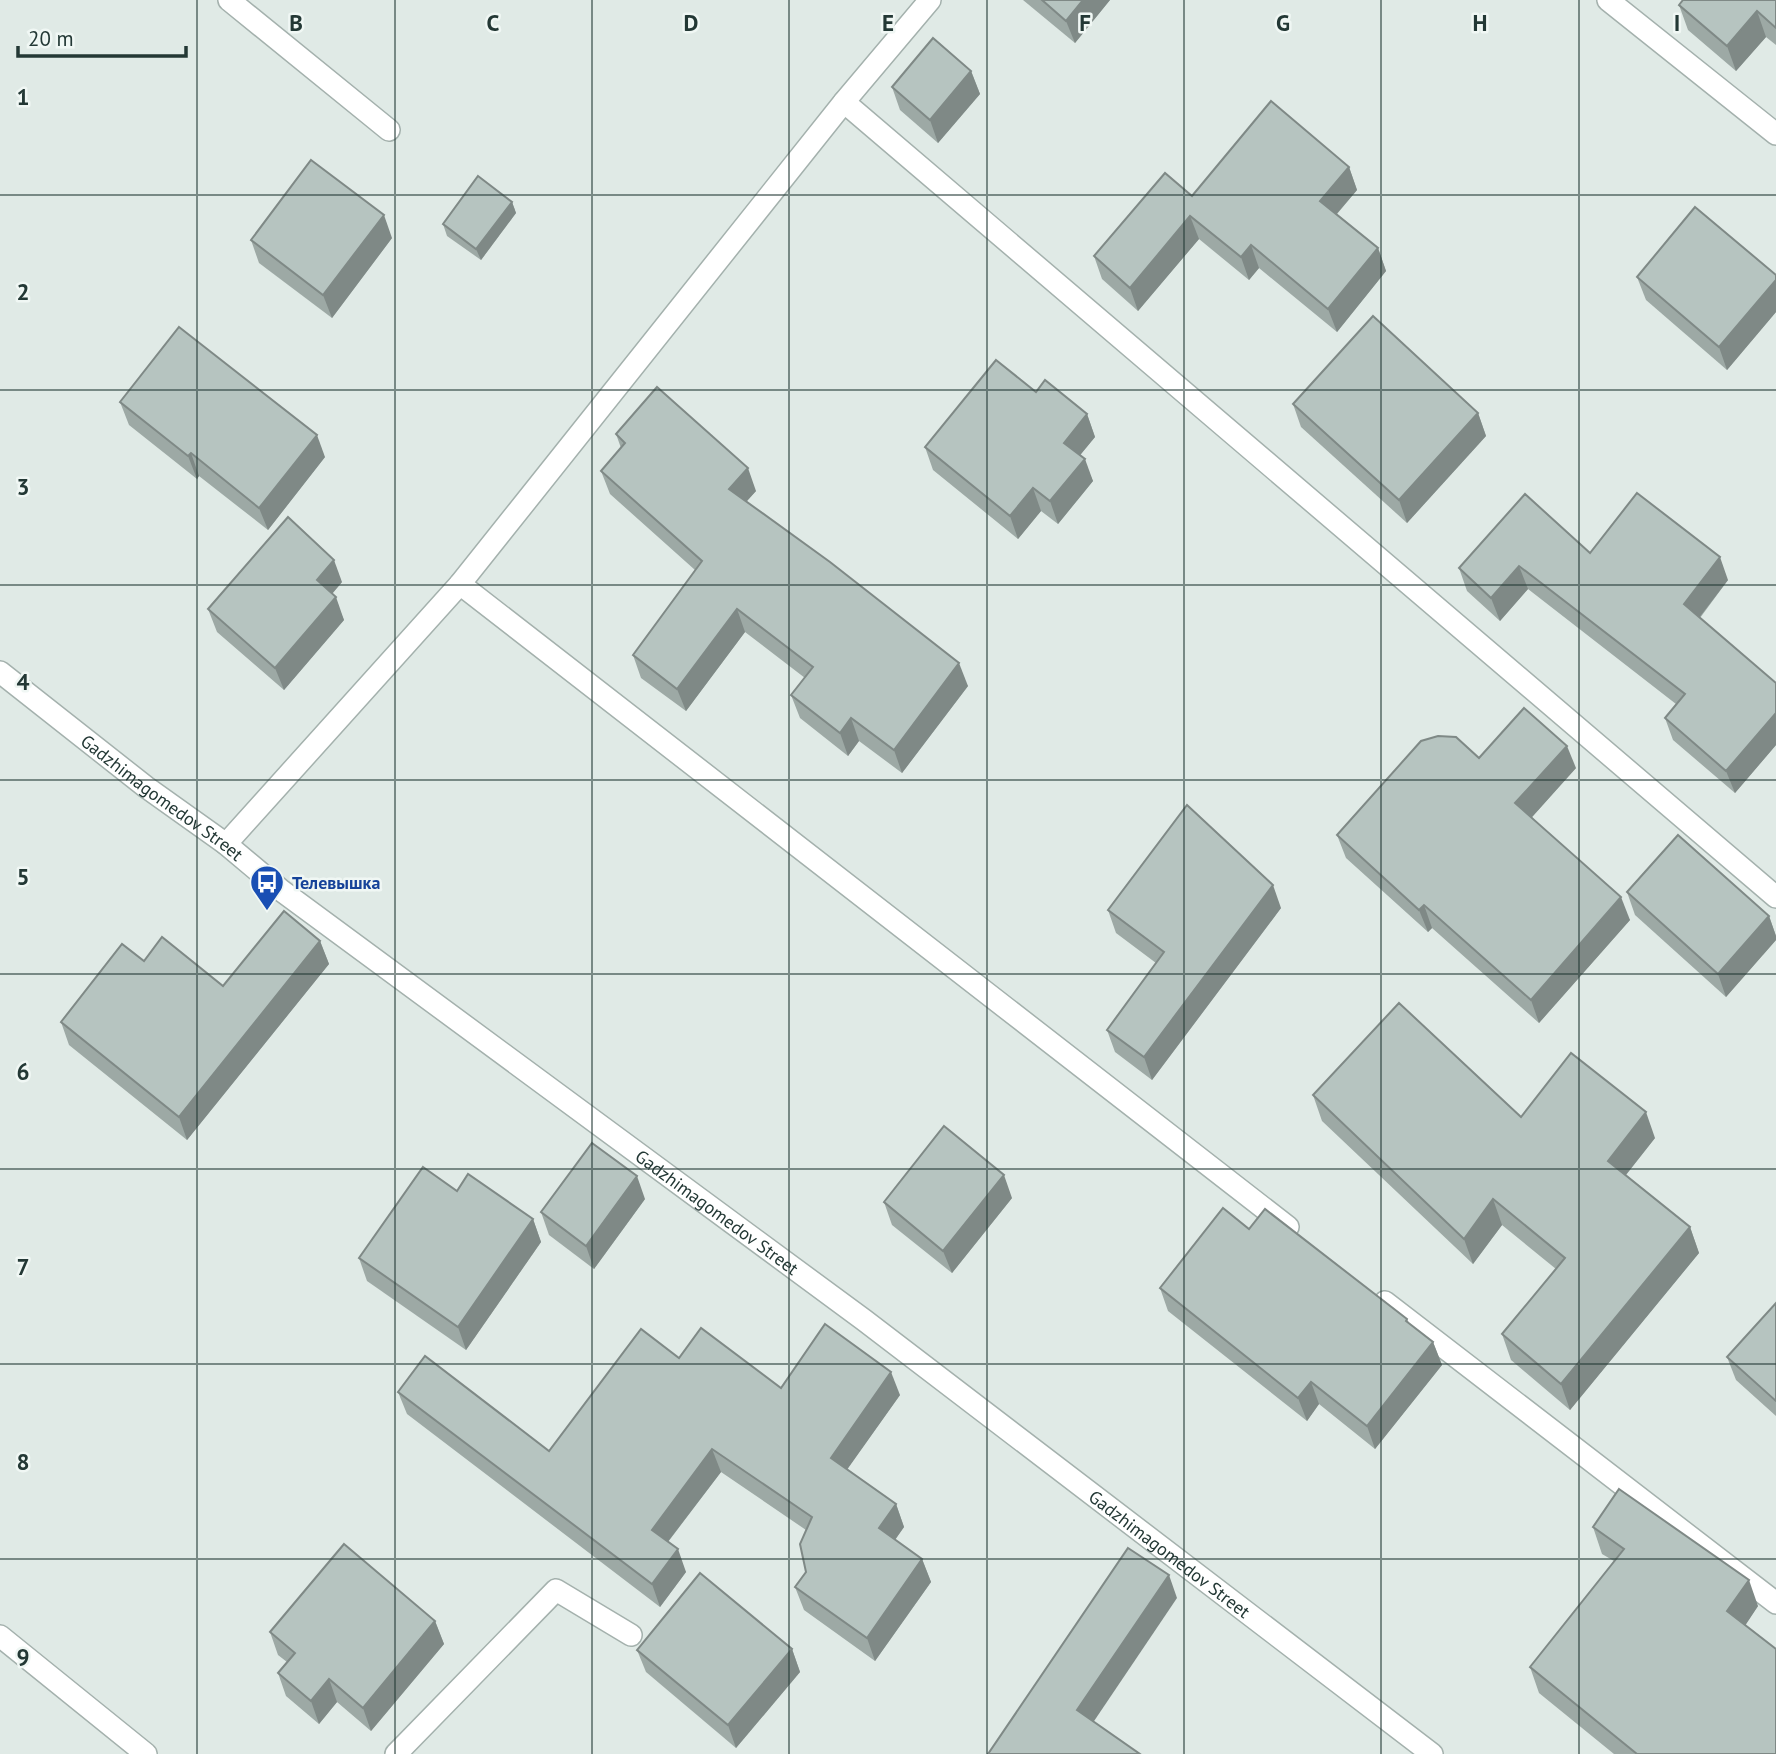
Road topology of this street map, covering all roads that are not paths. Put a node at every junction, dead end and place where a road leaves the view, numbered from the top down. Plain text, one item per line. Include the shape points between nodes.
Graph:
1 (229, 0) edge
2 (930, 0) edge
3 (1608, 0) edge
4 (844, 102) junction
5 (389, 130) dead end
6 (1776, 134) edge
7 (460, 584) junction
8 (0, 672) edge
9 (226, 844) junction
10 (1776, 897) edge
11 (1300, 1237) edge
12 (1367, 1288) edge
13 (1776, 1603) edge
14 (631, 1635) dead end
15 (0, 1636) edge
16 (146, 1754) edge
17 (396, 1754) edge
18 (1433, 1754) edge

1 - 5 street
2 - 4 street
3 - 6 street
4 - 7 street
4 - 10 street
7 - 9 street
7 - 11 street
8 - 9 street, Gadzhimagomedov Street
9 - 18 street, Gadzhimagomedov Street via 282,891 864,1320
12 - 13 street
14 - 17 street via 556,1590
15 - 16 street

